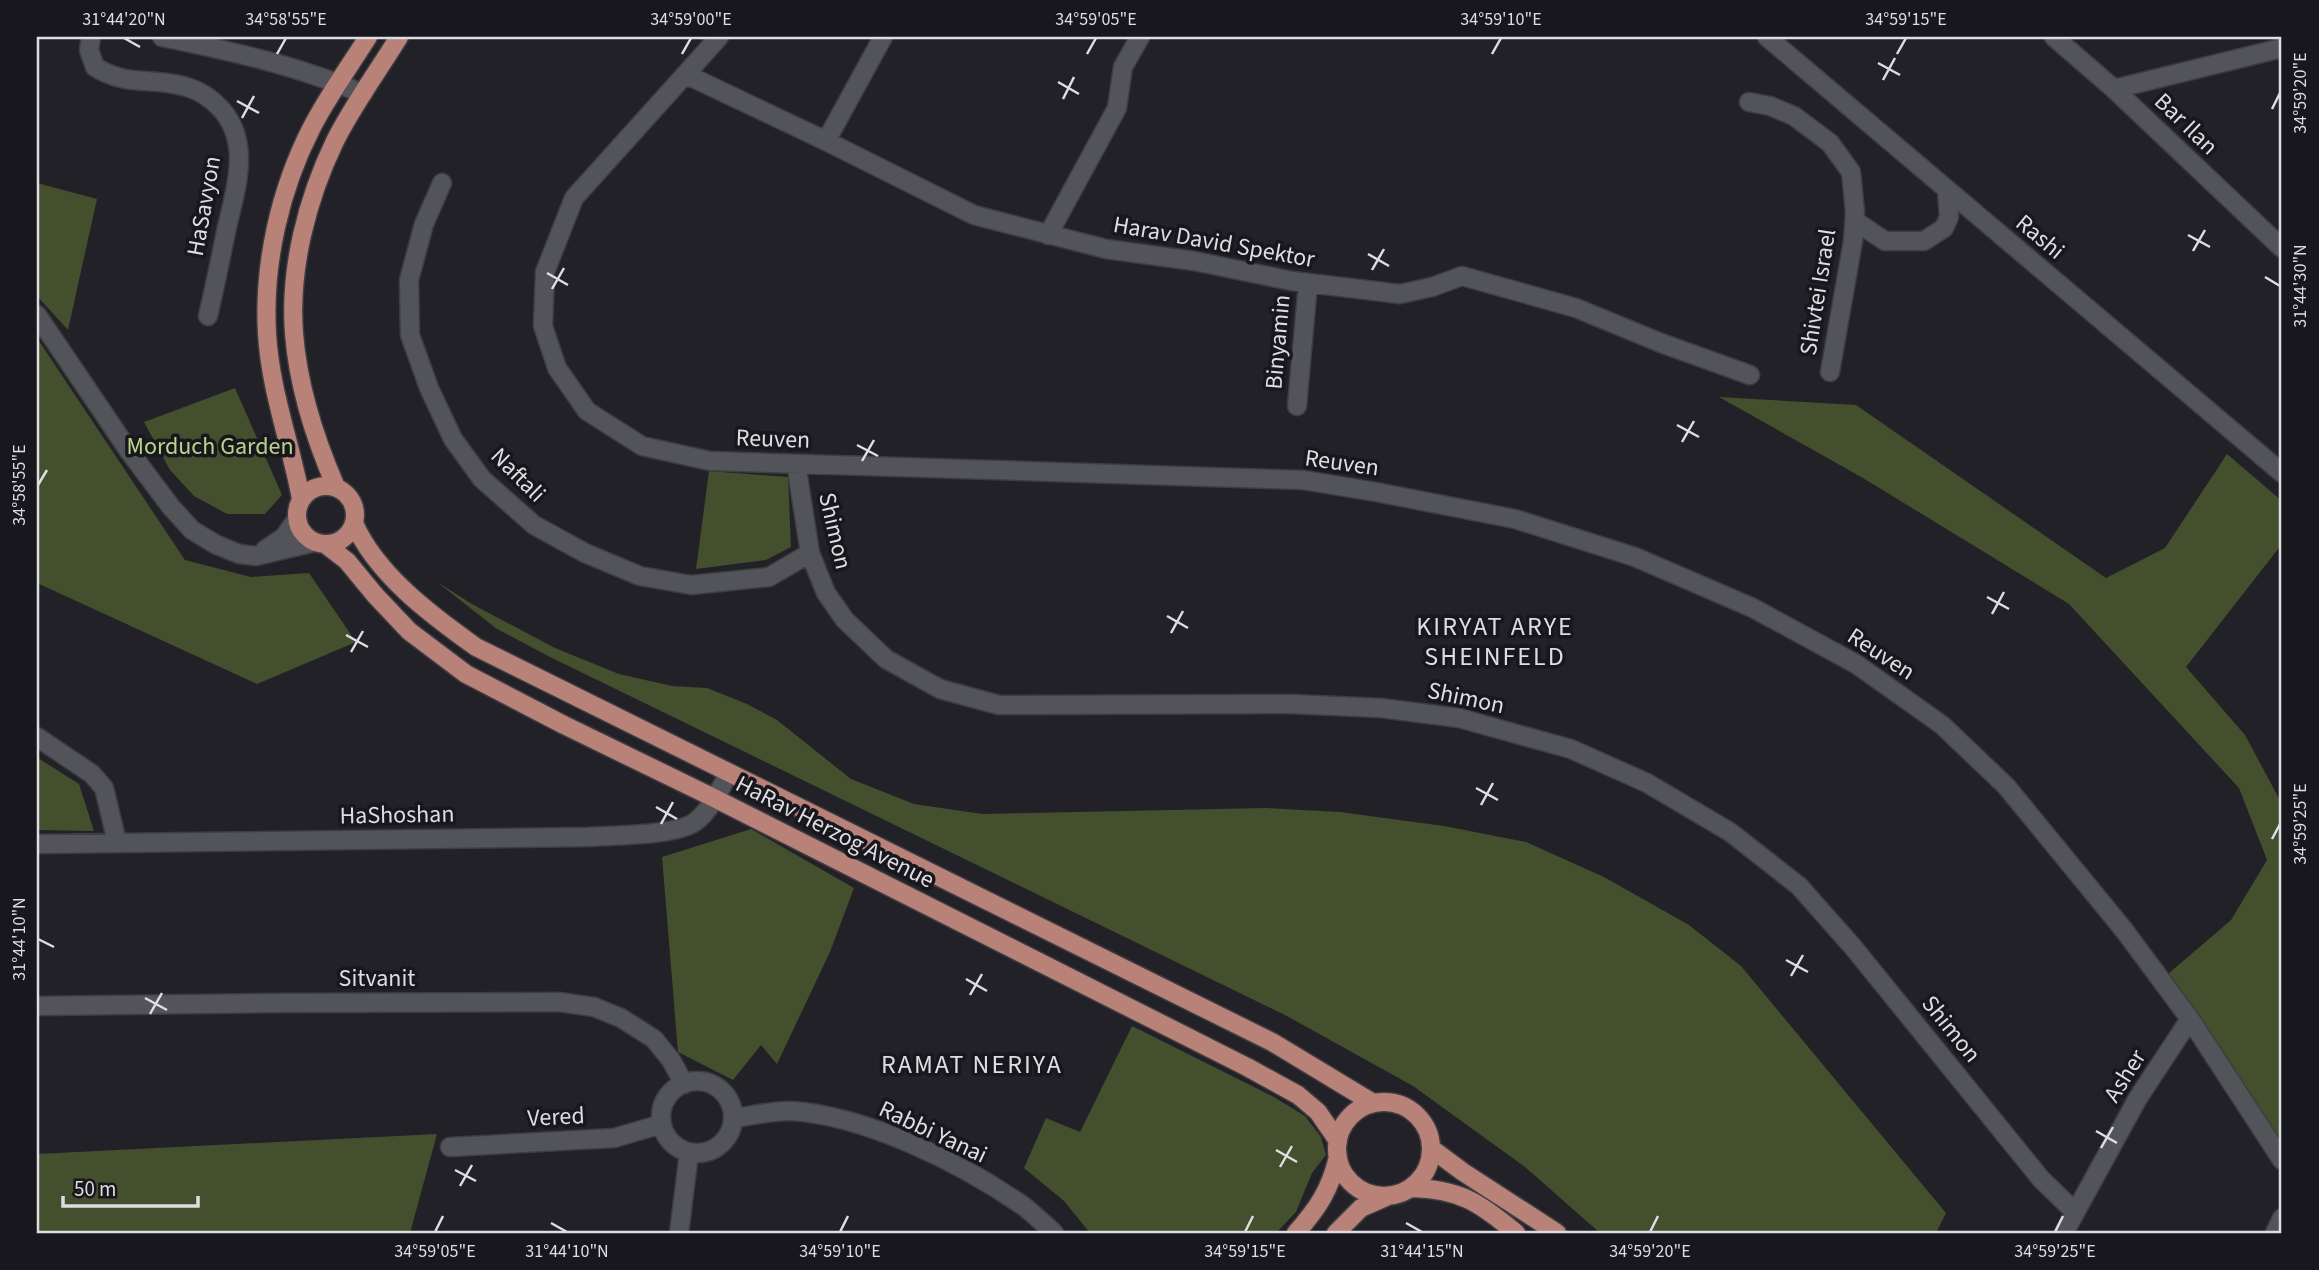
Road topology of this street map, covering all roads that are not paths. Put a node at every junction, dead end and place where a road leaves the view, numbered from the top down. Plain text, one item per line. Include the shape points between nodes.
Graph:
1 (91, 37) edge
2 (162, 37) edge
3 (368, 37) edge
4 (400, 37) edge
5 (719, 37) edge
6 (883, 37) edge
7 (1140, 37) edge
8 (1766, 37) edge
9 (2054, 37) edge
10 (209, 41) edge
11 (2282, 48) edge
12 (687, 75) junction
13 (338, 83) junction
14 (2114, 89) junction
15 (363, 94) junction
16 (1749, 102) dead end
17 (826, 141) junction
18 (442, 183) dead end
19 (1947, 191) junction
20 (1854, 221) junction
21 (1048, 235) junction
22 (2278, 240) edge
23 (1308, 283) junction
24 (37, 315) edge
25 (208, 316) dead end
26 (1830, 372) dead end
27 (1750, 375) dead end
28 (1297, 406) dead end
29 (796, 464) junction
30 (2282, 473) edge
31 (335, 488) junction
32 (301, 499) junction
33 (297, 519) junction
34 (354, 523) junction
35 (320, 543) junction
36 (810, 553) junction
37 (256, 556) junction
38 (37, 737) edge
39 (729, 773) junction
40 (714, 798) junction
41 (117, 842) junction
42 (37, 844) edge
43 (37, 1006) edge
44 (2190, 1019) junction
45 (684, 1084) junction
46 (1373, 1103) junction
47 (734, 1118) junction
48 (662, 1124) junction
49 (450, 1147) dead end
50 (1338, 1149) junction
51 (1432, 1149) junction
52 (689, 1153) junction
53 (2282, 1160) edge
54 (1412, 1188) junction
55 (1387, 1197) junction
56 (2076, 1212) junction
57 (2282, 1219) edge
58 (679, 1233) edge
59 (1054, 1233) edge
60 (1296, 1233) edge
61 (1336, 1233) edge
62 (1516, 1233) edge
63 (1557, 1233) edge
64 (2064, 1233) edge
65 (2275, 1233) edge

1 - 25 street, HaSavyon via 89,50 95,67 125,80 190,87 212,99 229,119 238,141 240,167
2 - 10 street
3 - 13 main road
4 - 15 main road
5 - 12 street, Reuven
6 - 17 street
7 - 21 street via 1123,67 1117,108
8 - 19 street, Rashi
9 - 14 street, Bar Ilan
10 - 13 street
11 - 14 street
12 - 17 street, Harav David Spektor
12 - 29 street, Reuven via 574,198 545,272 543,326 557,368 587,411 642,446 710,461
13 - 15 street
13 - 32 main road via 311,129 282,204 272,249 267,333 271,370
14 - 22 street, Bar Ilan
15 - 31 main road via 335,141 308,211 295,296 298,365 308,412
16 - 20 street, Shivtei Israel via 1794,116 1830,144 1851,172
17 - 21 street, Harav David Spektor via 974,215
18 - 36 street, Naftali via 409,280 410,335 453,439 482,480 534,525 585,554 640,576 691,585 769,577
19 - 20 street, Shivtei Israel via 1949,217 1944,228 1924,241 1885,241
19 - 30 street, Rashi
20 - 26 street, Shivtei Israel
21 - 23 street, Harav David Spektor
23 - 27 street, Harav David Spektor via 1400,294 1462,276 1576,308
23 - 28 street, Binyamin
24 - 37 street via 171,507 192,530 215,544
29 - 36 street, Shimon
29 - 44 street, Reuven via 1303,481 1515,519 1635,557 1753,608 1856,664 1942,725 2006,786
31 - 32 main road via 316,487
31 - 34 main road via 354,506
32 - 33 main road
33 - 35 main road via 300,529
33 - 37 street via 284,537
34 - 35 main road via 335,543
34 - 39 main road, HaRav Herzog Avenue via 374,559 476,647
35 - 37 street
35 - 40 main road, HaRav Herzog Avenue via 347,561 409,631 466,674
36 - 56 street, Shimon via 826,593 845,620 886,659 940,690 999,705 1291,704 1446,716 1571,749 1647,783 1730,832 1799,887 2041,1179
38 - 41 street via 92,774 104,788
39 - 40 street, HaShoshan
39 - 46 main road, HaRav Herzog Avenue via 1272,1042
40 - 41 street, HaShoshan via 697,821 683,828 600,836
40 - 50 main road, HaRav Herzog Avenue via 1298,1095 1318,1112
41 - 42 street, HaShoshan
43 - 45 street, Sitvanit via 559,1003 594,1007 654,1039
44 - 53 street, Reuven
44 - 56 street, Asher via 2138,1098
45 - 47 street via 716,1086 730,1103
45 - 48 street via 663,1104
46 - 50 main road via 1350,1116
46 - 51 main road via 1394,1103 1413,1111 1430,1135
47 - 52 street via 721,1144 704,1153
47 - 59 street, Rabbi Yanai via 789,1111 836,1117 893,1135 974,1176 1023,1206
48 - 49 street, Vered via 614,1138
48 - 52 street via 671,1142
50 - 55 main road via 1350,1182 1370,1195
50 - 60 main road via 1333,1180
51 - 54 main road via 1423,1178
51 - 63 main road
52 - 58 street
54 - 55 main road
54 - 62 main road via 1438,1188 1470,1199
55 - 61 main road via 1362,1208
56 - 64 street, Asher
57 - 65 street

